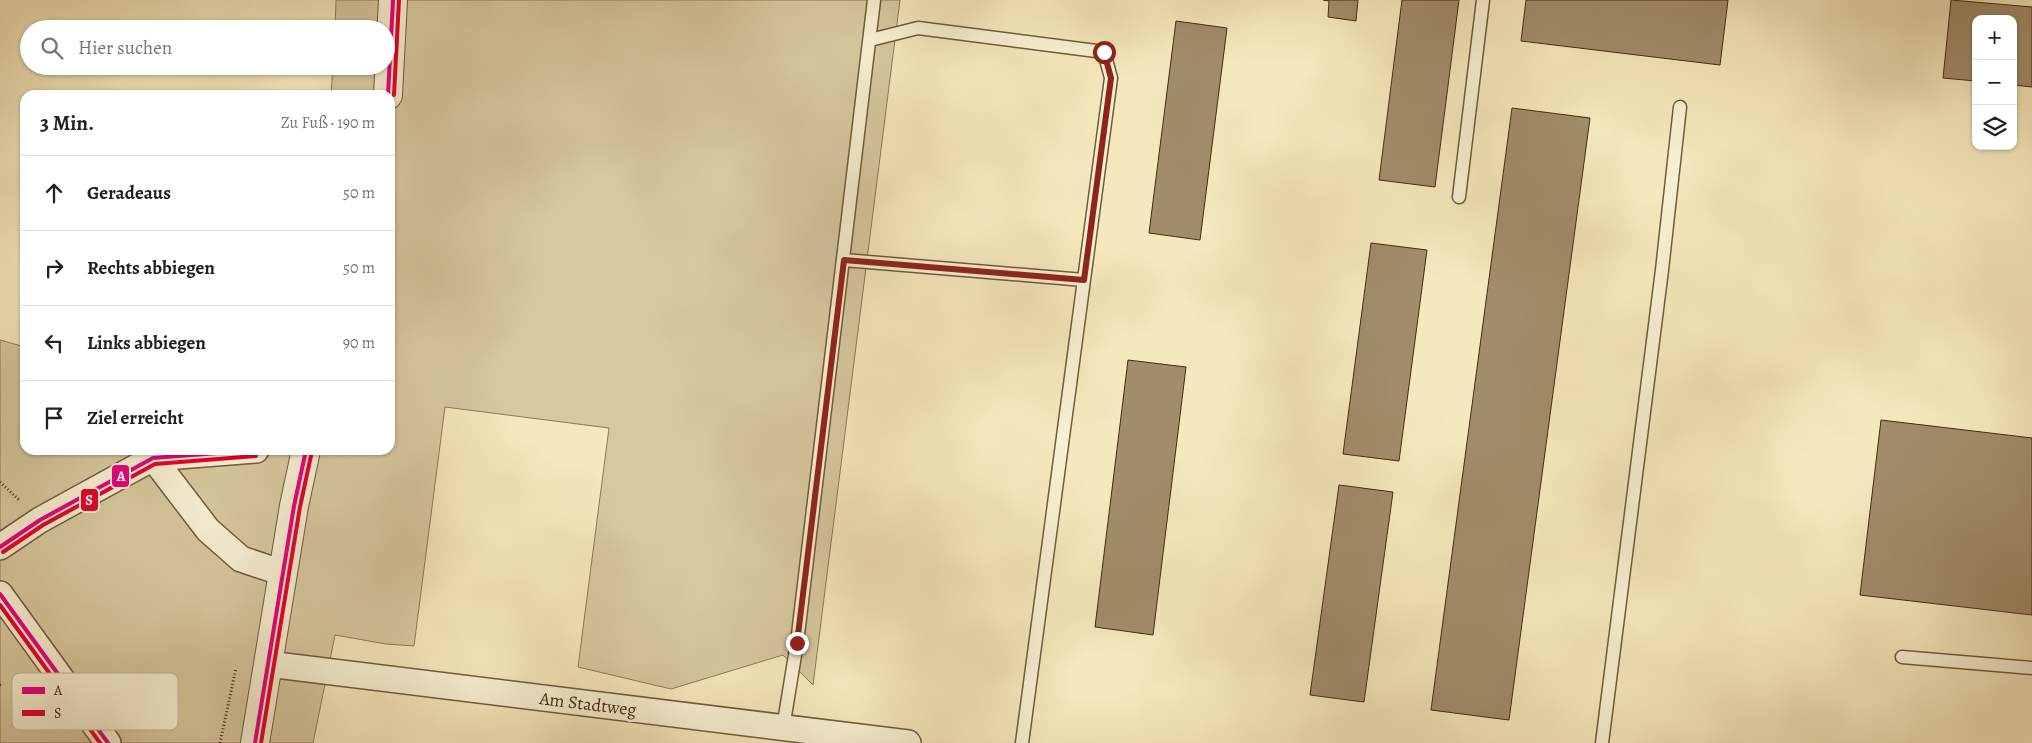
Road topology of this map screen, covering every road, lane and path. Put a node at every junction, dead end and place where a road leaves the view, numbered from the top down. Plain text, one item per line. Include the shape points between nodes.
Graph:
1 (393, 0) edge
2 (874, 0) edge
3 (1483, 0) edge
4 (392, 20) edge
5 (870, 40) junction
6 (389, 75) edge
7 (388, 90) edge
8 (1680, 107) dead end
9 (1459, 197) dead end
10 (844, 260) junction
11 (1084, 280) junction
12 (192, 455) edge
13 (305, 455) edge
14 (153, 458) junction
15 (0, 547) edge
16 (283, 573) junction
17 (0, 594) edge
18 (1902, 657) dead end
19 (268, 664) junction
20 (2032, 668) edge
21 (57, 673) edge
22 (783, 728) junction
23 (99, 730) edge
24 (108, 743) edge
25 (254, 743) edge
26 (908, 743) edge
27 (1022, 743) edge
28 (1602, 743) edge

1 - 4 street
2 - 5 lane
3 - 9 lane
5 - 10 lane
5 - 11 lane via 918,28 1104,52 1111,78
6 - 7 street
8 - 28 lane
10 - 11 lane
10 - 22 lane via 797,643
11 - 27 lane
12 - 14 street
13 - 16 street
14 - 15 street via 40,520
14 - 16 street via 208,530 241,559
16 - 19 street
17 - 21 street
18 - 20 lane
19 - 22 street, Am Stadtweg
19 - 25 street
22 - 26 street, Am Stadtweg
23 - 24 street

